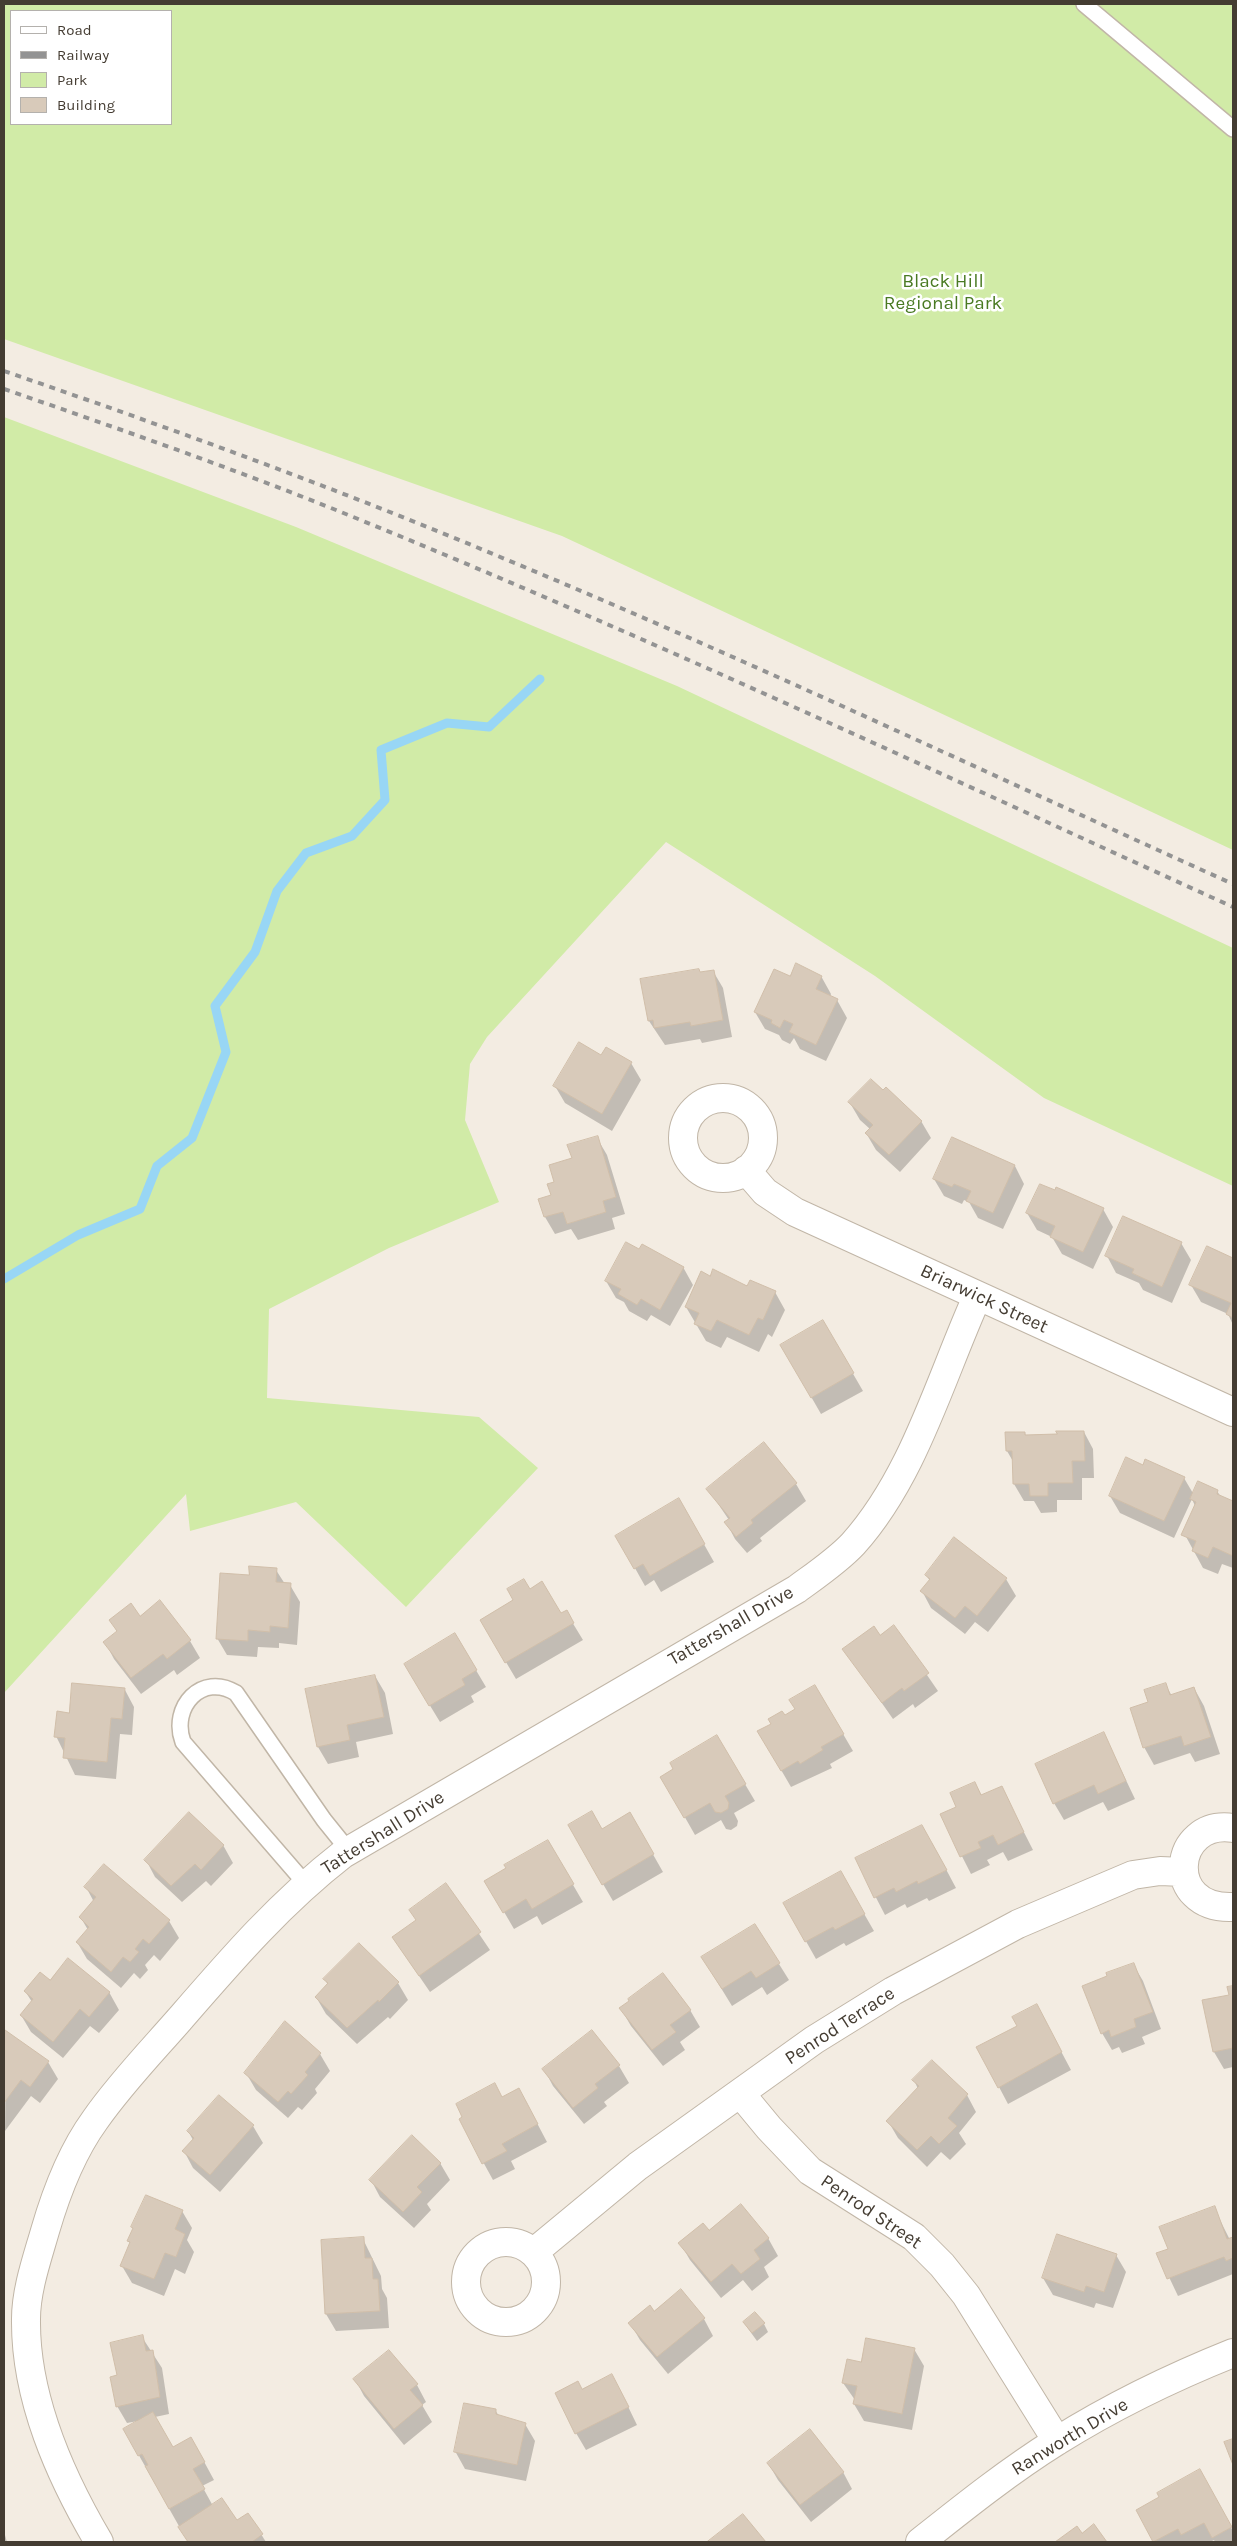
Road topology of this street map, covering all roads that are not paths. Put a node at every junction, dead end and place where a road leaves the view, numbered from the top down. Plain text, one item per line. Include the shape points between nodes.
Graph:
1 (1084, 4) edge
2 (1233, 129) edge
3 (746, 1170) dead end
4 (977, 1297) junction
5 (1233, 1412) edge
6 (1233, 1828) edge
7 (349, 1850) junction
8 (1183, 1872) junction
9 (305, 1883) junction
10 (1233, 1907) edge
11 (740, 2093) junction
12 (534, 2252) dead end
13 (15, 2318) edge
14 (1233, 2353) edge
15 (1057, 2441) junction
16 (99, 2542) edge
17 (920, 2542) edge

1 - 2 lane
3 - 4 street, Briarwick Street via 765,1192 795,1212
4 - 5 street, Briarwick Street
4 - 7 street, Tattershall Drive via 902,1469 873,1518 838,1558 796,1589
6 - 8 street via 1211,1829 1199,1835 1184,1858
7 - 9 street, Tattershall Drive
7 - 9 lane via 324,1820 236,1693 217,1686 189,1698 178,1721 183,1742
8 - 10 street via 1195,1896 1207,1904
8 - 11 street, Penrod Terrace via 1133,1875 1018,1924 840,2023
9 - 13 street, Tattershall Drive via 214,1979 95,2119 78,2146 54,2201 34,2271
11 - 12 street, Penrod Terrace via 638,2166
11 - 15 street, Penrod Street via 810,2171 914,2237 942,2265 966,2295
13 - 16 street, Tattershall Drive via 49,2440
14 - 15 street, Ranworth Drive via 1166,2382
15 - 17 street, Ranworth Drive

